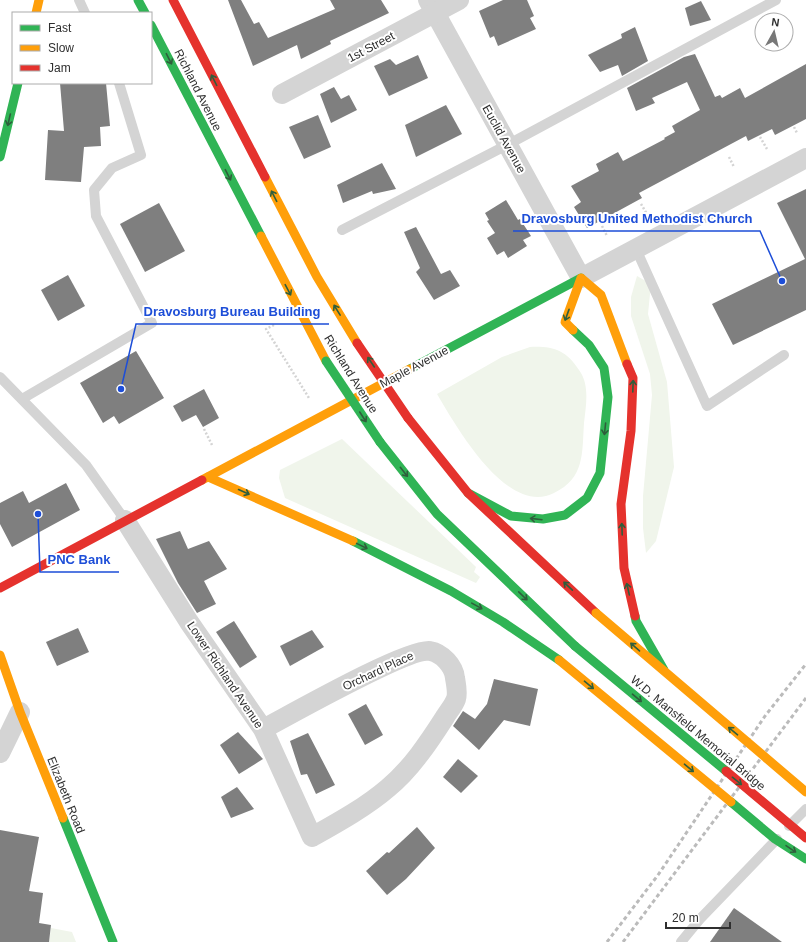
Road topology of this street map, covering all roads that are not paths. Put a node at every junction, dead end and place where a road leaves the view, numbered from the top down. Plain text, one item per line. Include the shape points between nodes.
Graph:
1 (39, 0) edge
2 (78, 0) edge
3 (138, 0) edge
4 (173, 0) edge
5 (459, 0) edge
6 (776, 0) edge
7 (431, 7) edge
8 (36, 12) edge
9 (84, 12) edge
10 (144, 12) edge
11 (152, 27) edge
12 (18, 84) edge
13 (119, 84) edge
14 (282, 94) dead end
15 (507, 145) junction
16 (0, 157) edge
17 (806, 158) edge
18 (342, 230) dead end
19 (636, 249) junction
20 (581, 278) junction
21 (784, 355) dead end
22 (0, 377) edge
23 (22, 399) junction
24 (208, 477) junction
25 (468, 493) junction
26 (125, 520) junction
27 (0, 588) edge
28 (596, 613) joint
29 (575, 646) joint
30 (0, 655) edge
31 (666, 675) junction
32 (20, 712) junction
33 (263, 729) junction
34 (0, 753) edge
35 (806, 792) edge
36 (806, 809) edge
37 (312, 838) joint
38 (806, 838) edge
39 (806, 859) edge
40 (113, 942) edge
41 (681, 942) edge

1 - 8 main road
2 - 9 lane
3 - 10 main road
25 -> 4 main road, Richland Avenue, bridge via 408,418 357,343 317,277
5 - 7 street, 1st Street
6 - 15 lane
7 - 14 street, 1st Street
7 - 15 street, Euclid Avenue
11 -> 29 main road, Richland Avenue, bridge via 326,361 380,442 437,514
12 -> 16 main road
13 - 23 lane via 141,155 112,168 94,190 96,216 152,324
15 - 18 lane
15 - 20 street, Euclid Avenue
17 - 19 street, Maple Avenue
19 - 20 street, Maple Avenue
19 - 21 lane via 706,406
20 - 24 main road, Maple Avenue
20 -> 25 main road via 564,322 589,345 604,368 608,397 600,473 587,498 565,515 543,519 511,516
31 -> 20 main road, bridge via 636,621 624,568 621,504 631,431 633,378 601,295
22 - 23 lane
23 - 26 lane via 86,465
24 - 26 main road, Maple Avenue
24 -> 39 main road, bridge via 337,533 430,579 484,610 559,660 775,839
28 -> 25 main road, Richland Avenue
26 - 27 main road, Maple Avenue
26 - 33 street, Lower Richland Avenue via 189,622
31 -> 28 main road, W.D. Mansfield Memorial Bridge, bridge
29 -> 38 main road, W.D. Mansfield Memorial Bridge, bridge
30 - 32 main road, Elizabeth Road
35 -> 31 main road, W.D. Mansfield Memorial Bridge, bridge
32 - 34 street
32 - 40 main road, Elizabeth Road
33 - 37 street, Lower Richland Avenue
33 - 37 street, Orchard Place via 413,653 430,651 448,661 455,673 456,699 433,737 412,763 388,789
36 - 41 lane via 700,918

